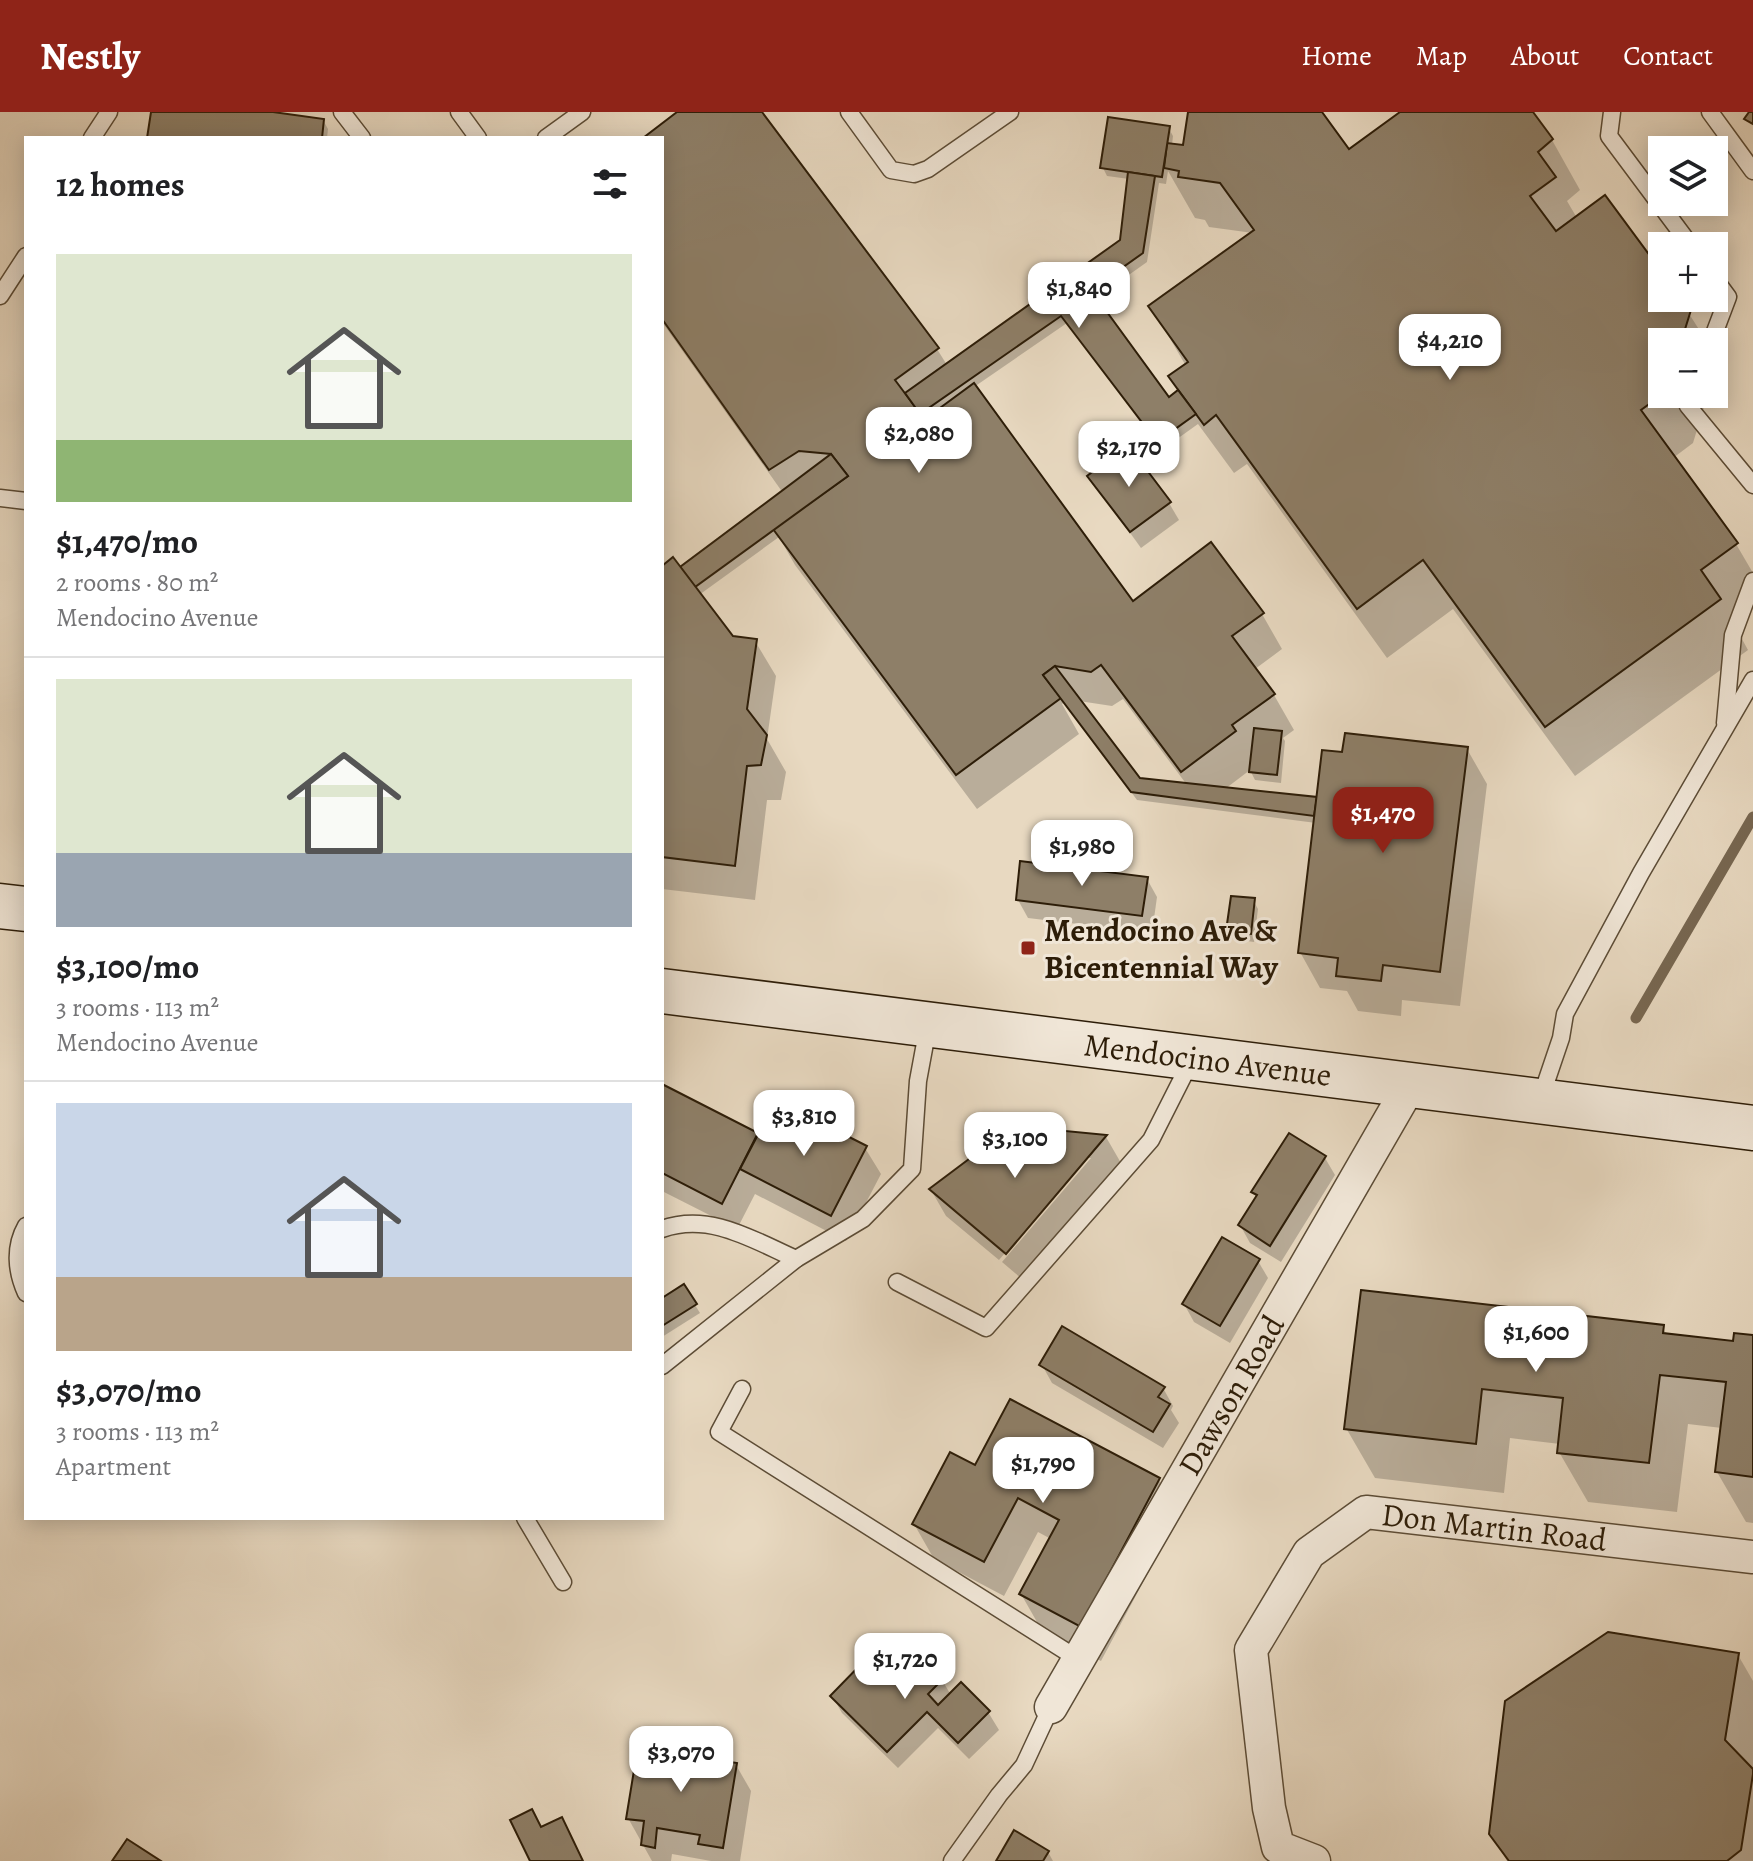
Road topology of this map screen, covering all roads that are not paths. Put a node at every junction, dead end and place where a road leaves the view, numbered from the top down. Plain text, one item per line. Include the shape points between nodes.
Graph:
1 (109, 112) edge
2 (342, 112) edge
3 (459, 112) edge
4 (582, 112) edge
5 (849, 112) edge
6 (1010, 112) edge
7 (1612, 112) edge
8 (1710, 112) edge
9 (93, 136) edge
10 (360, 136) edge
11 (477, 136) edge
12 (549, 136) edge
13 (1753, 171) edge
14 (1681, 232) edge
15 (24, 259) edge
16 (0, 296) edge
17 (1690, 408) edge
18 (1753, 485) edge
19 (0, 498) edge
20 (24, 501) edge
21 (1753, 581) edge
22 (1753, 680) edge
23 (1724, 730) junction
24 (0, 906) edge
25 (24, 909) edge
26 (664, 991) edge
27 (928, 1024) junction
28 (1193, 1058) junction
29 (1410, 1085) junction
30 (1539, 1102) junction
31 (1753, 1128) edge
32 (664, 1228) edge
33 (24, 1230) edge
34 (796, 1259) junction
35 (897, 1282) dead end
36 (24, 1288) edge
37 (664, 1364) edge
38 (742, 1389) dead end
39 (526, 1520) edge
40 (1753, 1557) edge
41 (563, 1582) dead end
42 (1078, 1659) junction
43 (1051, 1707) joint
44 (952, 1861) edge
45 (1314, 1861) edge

1 - 9 lane
2 - 10 lane
3 - 11 lane
4 - 12 lane
5 - 6 lane via 891,170 914,174
7 - 14 lane via 1609,136
8 - 13 lane
15 - 16 lane
17 - 18 lane
19 - 20 lane
21 - 23 lane via 1733,635
22 - 23 lane
23 - 30 lane via 1565,1014
24 - 25 main road
26 - 27 main road, Mendocino Avenue
27 - 28 main road, Mendocino Avenue
27 - 34 lane via 912,1169 863,1219
28 - 29 main road, Mendocino Avenue
28 - 35 lane via 1151,1140 986,1328
29 - 30 main road, Mendocino Avenue
29 - 42 street, Dawson Road
30 - 31 main road, Mendocino Avenue
32 - 34 lane via 678,1223 719,1225
33 - 36 lane via 18,1241
34 - 37 lane
38 - 42 lane via 719,1432
39 - 41 lane
40 - 45 street, Don Martin Road via 1366,1512 1309,1553 1251,1650 1278,1847
42 - 43 street, Dawson Road
43 - 44 lane via 1024,1765

